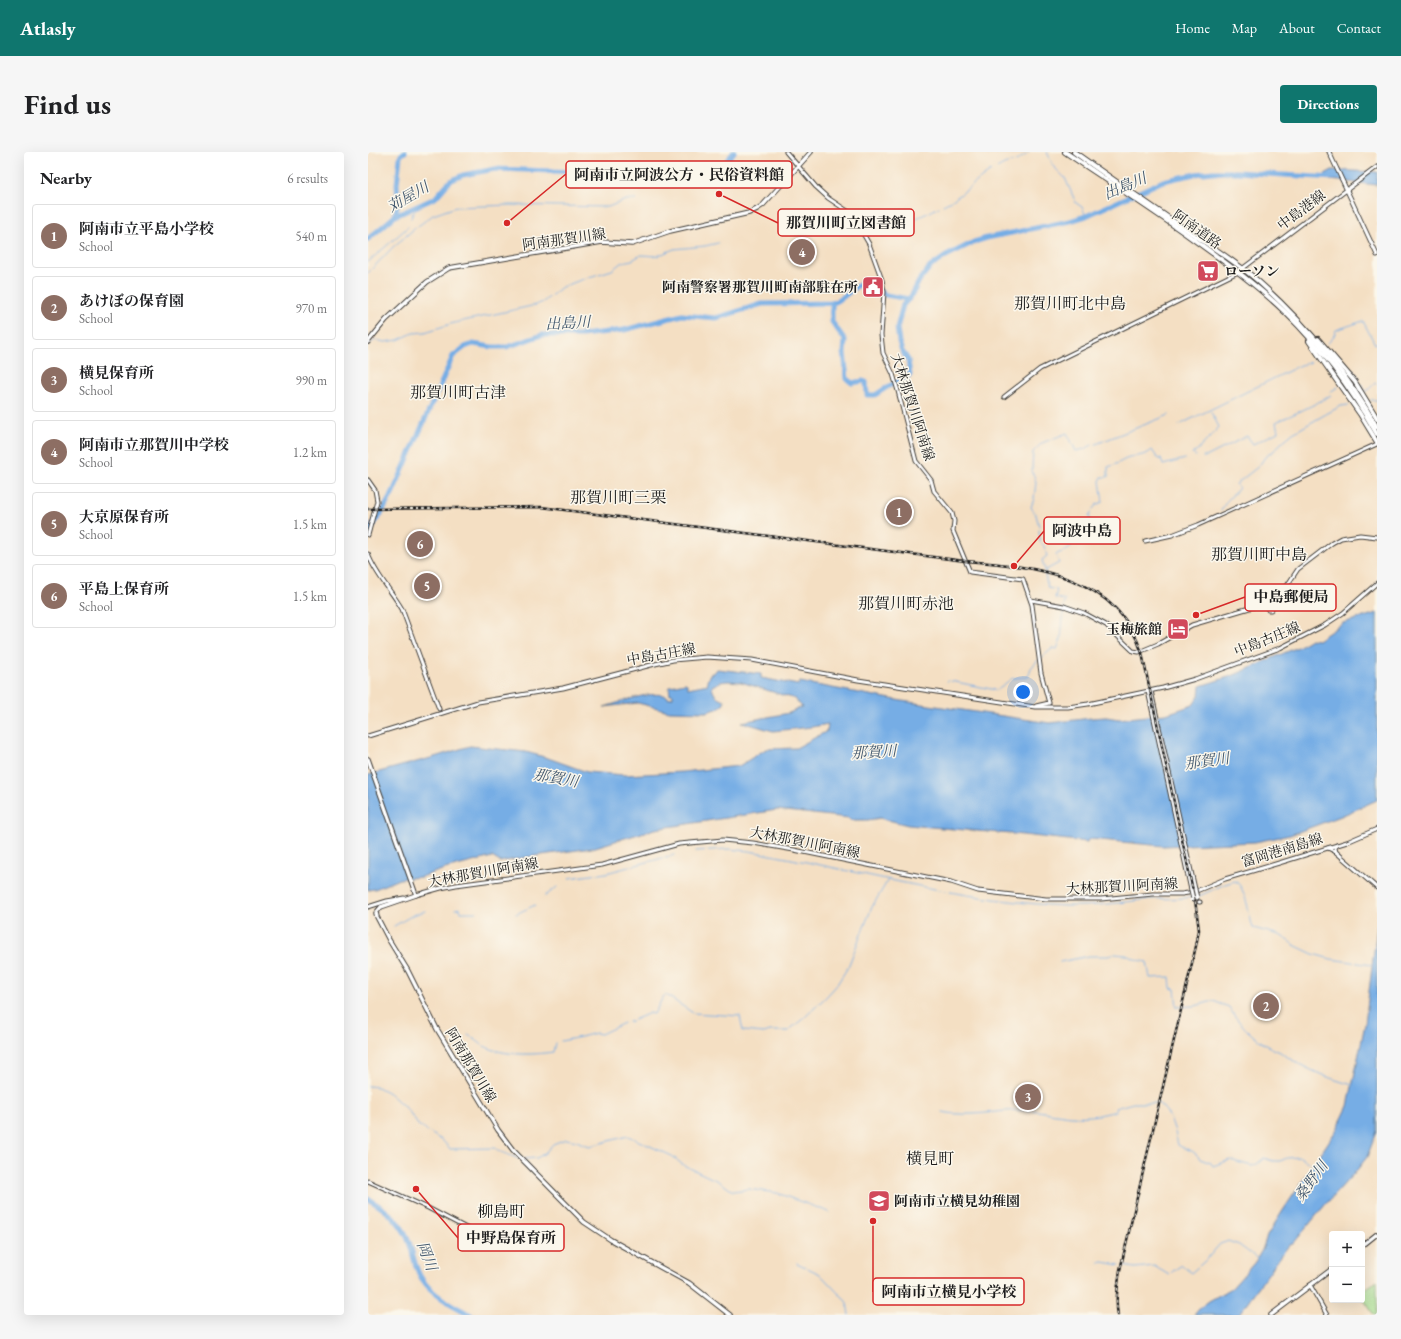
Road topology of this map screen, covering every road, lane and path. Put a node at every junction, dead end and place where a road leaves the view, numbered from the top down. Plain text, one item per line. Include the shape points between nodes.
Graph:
1 (786, 152) edge
2 (811, 152) edge
3 (1065, 152) edge
4 (1074, 152) edge
5 (1328, 152) edge
6 (798, 166) junction
7 (1377, 166) edge
8 (1124, 189) junction
9 (1346, 189) junction
10 (1140, 201) junction
11 (1377, 255) edge
12 (1242, 268) junction
13 (1238, 272) junction
14 (1299, 324) junction
15 (368, 342) edge
16 (1323, 352) junction
17 (1004, 397) dead end
18 (1377, 418) edge
19 (1377, 427) edge
20 (1377, 434) edge
21 (1377, 443) edge
22 (368, 480) edge
23 (368, 535) edge
24 (1377, 537) edge
25 (1145, 541) dead end
26 (368, 554) edge
27 (1377, 582) edge
28 (1031, 600) junction
29 (1150, 692) junction
30 (1035, 707) junction
31 (439, 708) dead end
32 (368, 736) edge
33 (368, 759) edge
34 (1377, 829) edge
35 (1338, 845) junction
36 (1328, 848) junction
37 (1336, 852) junction
38 (1192, 886) junction
39 (1377, 888) edge
40 (416, 894) junction
41 (1198, 898) dead end
42 (406, 899) junction
43 (1191, 900) dead end
44 (368, 906) edge
45 (368, 1181) edge
46 (472, 1231) dead end
47 (1377, 1234) edge
48 (1365, 1244) edge
49 (1329, 1271) edge
50 (1310, 1285) junction
51 (730, 1315) edge
52 (1271, 1315) edge
53 (1328, 1315) edge

1 - 6 main road, 大林那賀川阿南線
2 - 6 main road, 阿南那賀川線
3 - 8 highway, 阿南道路
4 - 8 highway, 阿南道路
5 - 9 main road
6 - 15 main road, 阿南那賀川線 via 763,205 749,213 670,231 632,244 602,242 449,268 427,282 386,320
6 - 28 main road, 大林那賀川阿南線 via 828,198 849,212 869,244 882,280 883,353 896,383 916,461 931,480 934,491 954,516 953,531 970,572 1023,579
7 - 9 main road, 中島港線
8 - 10 highway, 阿南道路
9 - 11 main road
9 - 12 main road, 中島港線
10 - 12 highway, 阿南道路
10 - 13 highway, 阿南道路
12 - 13 main road, 中島港線
12 - 14 highway, 阿南道路
13 - 14 highway, 阿南道路
13 - 17 main road, 中島港線 via 1037,370
14 - 16 highway, 阿南道路
14 - 18 highway via 1325,346 1355,382
14 - 21 highway
16 - 19 highway, 阿南道路 via 1354,390
16 - 20 highway, 阿南道路
21 - 25 main road via 1198,525
22 - 23 main road via 375,490 377,501
24 - 28 main road via 1360,535 1341,538 1332,543 1298,570 1271,610 1263,604 1192,625 1139,652 1133,651 1103,623 1084,613 1064,606
26 - 31 main road via 372,565 402,609
27 - 29 main road, 中島古庄線 via 1343,613 1302,638 1202,676
28 - 30 main road, 大林那賀川阿南線 via 1041,673 1049,703
29 - 30 main road via 1068,707
29 - 38 main road, 大林那賀川阿南線
30 - 32 main road, 中島古庄線 via 752,660 708,657 673,660 564,688 478,702
33 - 40 main road
34 - 35 main road, 富岡港南島線
35 - 36 main road, 富岡港南島線
35 - 37 main road
36 - 37 main road
36 - 38 main road, 富岡港南島線 via 1225,879
37 - 39 main road
38 - 40 main road, 大林那賀川阿南線 via 1182,894 1088,900 1022,897 978,891 951,882 753,842 723,840 679,844 602,864 456,885
38 - 41 main road, 大林那賀川阿南線, bridge
38 - 43 main road, 大林那賀川阿南線, bridge
40 - 42 main road, 阿南那賀川線
42 - 44 main road via 399,898
42 - 51 main road, 阿南那賀川線 via 381,907 376,913 377,916 431,1019 505,1140 584,1222 610,1240 689,1283
45 - 46 main road
47 - 48 main road
49 - 50 main road
50 - 52 main road
50 - 53 main road

